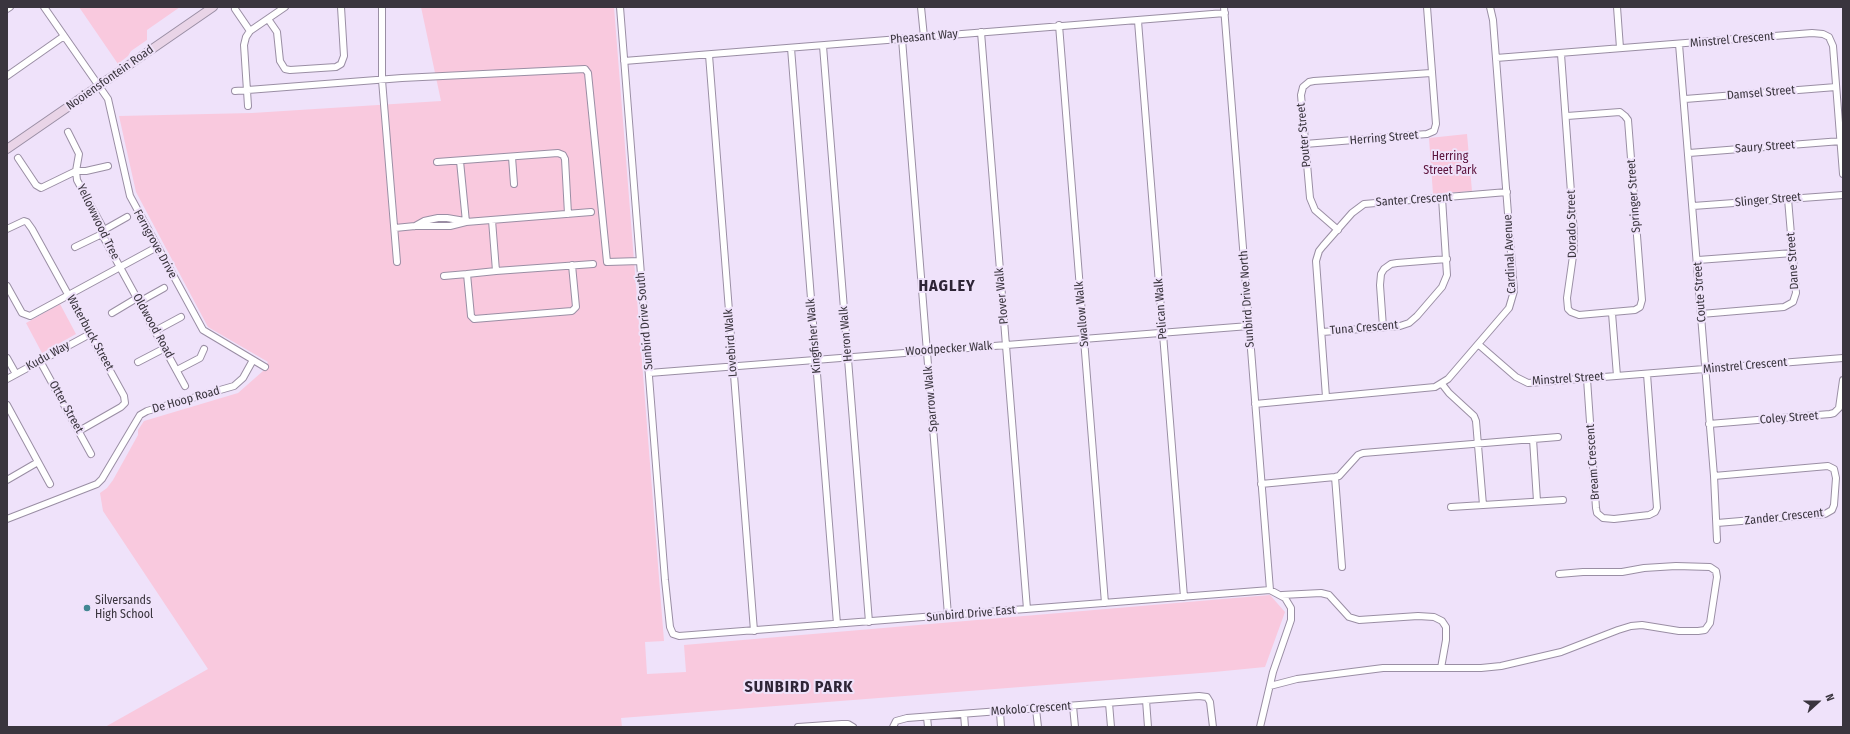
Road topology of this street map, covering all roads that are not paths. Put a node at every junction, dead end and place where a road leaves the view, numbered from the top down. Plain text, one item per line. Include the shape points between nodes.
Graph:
1 (10, 7) edge
2 (44, 7) edge
3 (213, 7) edge
4 (285, 7) edge
5 (341, 7) edge
6 (382, 7) edge
7 (620, 7) edge
8 (921, 7) edge
9 (1427, 7) edge
10 (1490, 7) edge
11 (1617, 7) edge
12 (7, 9) edge
13 (235, 9) dead end
14 (1224, 10) edge
15 (268, 18) junction
16 (1138, 20) junction
17 (1060, 25) junction
18 (250, 31) junction
19 (981, 32) junction
20 (64, 36) junction
21 (924, 37) junction
22 (902, 39) junction
23 (1680, 44) junction
24 (823, 46) junction
25 (791, 48) junction
26 (1620, 48) junction
27 (709, 54) junction
28 (1562, 54) junction
29 (1496, 58) junction
30 (624, 61) junction
31 (1431, 73) junction
32 (7, 76) edge
33 (382, 80) junction
34 (99, 86) junction
35 (1836, 87) junction
36 (246, 91) junction
37 (235, 92) dead end
38 (1685, 99) junction
39 (248, 106) dead end
40 (1567, 116) junction
41 (68, 132) dead end
42 (1841, 141) junction
43 (1305, 144) junction
44 (7, 149) edge
45 (1689, 153) junction
46 (512, 157) junction
47 (18, 158) dead end
48 (460, 161) junction
49 (437, 162) dead end
50 (108, 166) dead end
51 (76, 171) junction
52 (1843, 174) edge
53 (514, 184) dead end
54 (1507, 192) junction
55 (1843, 195) edge
56 (1442, 198) junction
57 (1788, 199) junction
58 (1693, 206) junction
59 (591, 212) dead end
60 (568, 214) junction
61 (127, 217) dead end
62 (492, 220) junction
63 (466, 222) junction
64 (395, 228) junction
65 (7, 229) edge
66 (1338, 230) junction
67 (104, 231) junction
68 (75, 247) dead end
69 (157, 247) junction
70 (1793, 253) junction
71 (1447, 259) junction
72 (1698, 260) junction
73 (640, 261) junction
74 (397, 262) dead end
75 (594, 264) dead end
76 (572, 265) junction
77 (120, 267) junction
78 (496, 271) junction
79 (467, 274) junction
80 (444, 276) dead end
81 (7, 286) edge
82 (164, 288) dead end
83 (69, 295) junction
84 (138, 300) junction
85 (112, 313) dead end
86 (1612, 313) junction
87 (1701, 314) junction
88 (181, 317) dead end
89 (1249, 326) junction
90 (1383, 327) junction
91 (155, 331) junction
92 (1162, 332) junction
93 (1322, 332) junction
94 (90, 334) junction
95 (1084, 339) junction
96 (1478, 344) junction
97 (1006, 345) junction
98 (165, 348) junction
99 (204, 349) dead end
100 (927, 351) junction
101 (848, 357) junction
102 (7, 358) edge
103 (1843, 358) edge
104 (253, 360) junction
105 (816, 360) junction
106 (40, 361) junction
107 (138, 362) dead end
108 (265, 367) dead end
109 (732, 367) junction
110 (1705, 369) junction
111 (177, 370) junction
112 (649, 373) junction
113 (16, 374) junction
114 (1648, 374) junction
115 (1617, 376) junction
116 (7, 379) edge
117 (1587, 379) junction
118 (1843, 380) edge
119 (1442, 384) junction
120 (185, 386) dead end
121 (1326, 397) junction
122 (1255, 404) junction
123 (7, 405) edge
124 (1709, 424) junction
125 (79, 431) junction
126 (1558, 437) dead end
127 (1533, 439) junction
128 (1478, 444) junction
129 (91, 454) dead end
130 (38, 462) junction
131 (1714, 476) junction
132 (1335, 477) junction
133 (7, 480) edge
134 (50, 484) dead end
135 (1261, 484) junction
136 (1564, 500) dead end
137 (1537, 501) junction
138 (1483, 504) junction
139 (1451, 507) dead end
140 (7, 519) edge
141 (1716, 523) junction
142 (1716, 540) dead end
143 (1342, 567) dead end
144 (1559, 574) dead end
145 (1270, 590) junction
146 (1282, 595) junction
147 (1184, 597) junction
148 (1105, 603) junction
149 (1027, 609) junction
150 (948, 615) junction
151 (869, 622) junction
152 (837, 624) junction
153 (754, 631) junction
154 (673, 634) joint
155 (1441, 668) junction
156 (1270, 686) junction
157 (1146, 700) junction
158 (1110, 703) junction
159 (1073, 706) junction
160 (1036, 709) junction
161 (1000, 712) junction
162 (964, 714) junction
163 (927, 717) junction
164 (817, 726) edge
165 (798, 727) edge
166 (853, 727) edge
167 (893, 727) edge
168 (928, 727) edge
169 (965, 727) edge
170 (1001, 727) edge
171 (1038, 727) edge
172 (1074, 727) edge
173 (1111, 727) edge
174 (1148, 727) edge
175 (1213, 727) edge
176 (1260, 727) edge

1 - 12 street
2 - 20 street, Ferngrove Drive
3 - 34 street, Nooiensfontein Road
4 - 15 street
5 - 15 street via 344,56 343,62 336,67 285,69 280,61 277,32
6 - 33 street
7 - 30 street, Sunbird Drive South
8 - 21 street
9 - 31 street, Herring Street
10 - 29 street, Cardinal Avenue via 1494,20
11 - 26 street
13 - 18 street
14 - 16 street, Pheasant Way
14 - 89 street, Sunbird Drive North
15 - 18 street
16 - 17 street, Pheasant Way
16 - 92 street, Pelican Walk
17 - 19 street, Pheasant Way
17 - 95 street, Swallow Walk
18 - 36 street via 244,41
19 - 21 street, Pheasant Way
19 - 97 street, Plover Walk
20 - 32 street
20 - 34 street, Ferngrove Drive
21 - 22 street, Pheasant Way
22 - 24 street, Pheasant Way
22 - 100 street, Sparrow Walk
23 - 26 street, Minstrel Crescent
23 - 35 street, Minstrel Crescent via 1823,34 1829,37 1833,46
23 - 38 street, Coute Street
24 - 25 street, Pheasant Way
24 - 101 street, Heron Walk
25 - 27 street, Pheasant Way
25 - 105 street, Kingfisher Walk
26 - 28 street, Minstrel Crescent
27 - 30 street, Pheasant Way
27 - 109 street, Lovebird Walk
28 - 29 street, Minstrel Crescent
28 - 40 street, Dorado Street
29 - 54 street, Cardinal Avenue
30 - 73 street, Sunbird Drive South
31 - 43 street, Pouter Street via 1309,82 1303,87 1301,95
31 - 43 street, Herring Street via 1436,124 1436,128 1431,132
33 - 36 street
33 - 64 street
33 - 73 street via 585,69 588,73 607,262
34 - 44 street, Nooiensfontein Road
34 - 69 street, Ferngrove Drive via 110,106 129,194
35 - 38 street, Damsel Street
35 - 42 street, Minstrel Crescent
36 - 37 street
36 - 39 street
38 - 45 street, Coute Street
40 - 86 street, Dorado Street via 1574,234 1568,309 1574,314
40 - 86 street, Springer Street via 1620,112 1628,120 1642,300 1640,307 1635,310
41 - 51 street, Yellowwood Tree via 79,154
42 - 45 street, Saury Street
42 - 52 street, Minstrel Crescent
43 - 66 street, Pouter Street via 1312,205
45 - 58 street, Coute Street
46 - 48 street
46 - 53 street
46 - 60 street via 558,153 563,155
47 - 51 street via 40,187 45,187
48 - 49 street
48 - 63 street
50 - 51 street
51 - 67 street, Yellowwood Tree via 77,180
54 - 56 street, Santer Crescent
54 - 96 street, Cardinal Avenue via 1513,298 1509,308
55 - 57 street, Slinger Street
56 - 66 street, Santer Crescent via 1364,204 1352,213
56 - 71 street, Tuna Crescent
57 - 58 street, Slinger Street
57 - 70 street, Dane Street
58 - 72 street, Coute Street
59 - 60 street
60 - 62 street
61 - 67 street
62 - 63 street
62 - 78 street
63 - 64 street via 444,227
64 - 74 street
65 - 83 street, Waterbuck Street via 22,221 27,222
66 - 93 street, Santer Crescent via 1319,252 1316,261
67 - 68 street
67 - 77 street, Yellowwood Tree via 104,238
69 - 77 street
69 - 104 street, Ferngrove Drive via 204,332
70 - 72 street
70 - 87 street, Dane Street via 1796,293 1789,305
71 - 90 street, Tuna Crescent via 1444,283 1417,316 1405,325
71 - 90 street via 1397,263 1384,269 1380,285
72 - 87 street, Coute Street
73 - 112 street, Sunbird Drive South
75 - 76 street
76 - 78 street
76 - 79 street via 575,309 545,314 474,319 471,316
77 - 83 street
77 - 84 street, Oldwood Road
78 - 79 street
79 - 80 street
81 - 83 street via 22,313 28,316
82 - 84 street
83 - 94 street, Waterbuck Street
84 - 85 street
84 - 91 street, Oldwood Road
86 - 115 street
87 - 110 street, Coute Street
88 - 91 street
89 - 92 street, Woodpecker Walk
89 - 122 street, Sunbird Drive North
90 - 93 street, Tuna Crescent
91 - 98 street, Oldwood Road
92 - 95 street, Woodpecker Walk
92 - 147 street, Pelican Walk
93 - 121 street, Santer Crescent
94 - 106 street, Kudu Way
94 - 125 street, Waterbuck Street via 125,401 119,409
95 - 97 street, Woodpecker Walk
95 - 148 street, Swallow Walk
96 - 117 street, Minstrel Street via 1516,377 1528,383
96 - 119 street, Cardinal Avenue
97 - 100 street, Woodpecker Walk
97 - 149 street, Plover Walk
98 - 107 street
98 - 111 street, Oldwood Road
99 - 111 street via 200,358
100 - 101 street, Woodpecker Walk
100 - 150 street, Sparrow Walk
101 - 105 street, Woodpecker Walk
101 - 151 street, Heron Walk
102 - 113 street
103 - 110 street, Minstrel Crescent
104 - 108 street, Ferngrove Drive
104 - 140 street, De Hoop Road via 243,378 234,386 140,415 97,484
105 - 109 street, Woodpecker Walk
105 - 152 street, Kingfisher Walk
106 - 113 street, Kudu Way
106 - 125 street, Otter Street
109 - 112 street, Woodpecker Walk
109 - 153 street, Lovebird Walk
110 - 114 street, Minstrel Crescent
110 - 124 street, Coute Street
111 - 120 street, Oldwood Road
112 - 154 street, Sunbird Drive South via 670,627
113 - 116 street, Kudu Way
114 - 115 street, Minstrel Street
114 - 117 street, Bream Crescent via 1657,508 1649,515 1614,519 1603,518 1596,508
115 - 117 street, Minstrel Street
118 - 124 street, Coley Street via 1839,408 1834,413
119 - 121 street, Cardinal Avenue via 1429,389
119 - 128 street via 1474,416
121 - 122 street, Cardinal Avenue
122 - 135 street, Sunbird Drive North
123 - 130 street
124 - 131 street, Coute Street
125 - 129 street, Otter Street
126 - 127 street
127 - 128 street
127 - 137 street
128 - 132 street via 1363,453
128 - 138 street
130 - 133 street
130 - 134 street
131 - 141 street, Coute Street
131 - 141 street, Zander Crescent via 1828,466 1834,468 1836,478 1834,505 1832,510 1825,514
132 - 135 street
132 - 143 street
135 - 145 street, Sunbird Drive North
136 - 137 street
137 - 138 street
138 - 139 street
141 - 142 street, Coute Street
144 - 155 street via 1622,572 1676,566 1710,567 1716,571 1717,577 1710,622 1707,628 1698,631 1631,626 1561,652 1501,666
145 - 146 street
145 - 147 street, Sunbird Drive East
146 - 155 street via 1329,595 1349,617 1359,620 1418,616 1439,619 1446,627
146 - 156 street via 1289,603 1291,620
147 - 148 street, Sunbird Drive East
148 - 149 street, Sunbird Drive East
149 - 150 street, Sunbird Drive East
150 - 151 street, Sunbird Drive East
151 - 152 street, Sunbird Drive East
152 - 153 street, Sunbird Drive East
153 - 154 street, Sunbird Drive East via 679,636
155 - 156 street via 1383,668 1303,678
156 - 176 street
157 - 158 street, Mokolo Crescent
157 - 174 street
157 - 175 street, Mokolo Crescent via 1204,696 1210,702
158 - 159 street, Mokolo Crescent
158 - 173 street
159 - 160 street, Mokolo Crescent
159 - 172 street
160 - 161 street, Mokolo Crescent
160 - 171 street
161 - 162 street, Mokolo Crescent
161 - 170 street
162 - 163 street, Mokolo Crescent
162 - 169 street
163 - 167 street, Mokolo Crescent via 900,719
163 - 168 street
164 - 165 street
164 - 166 street via 848,724

